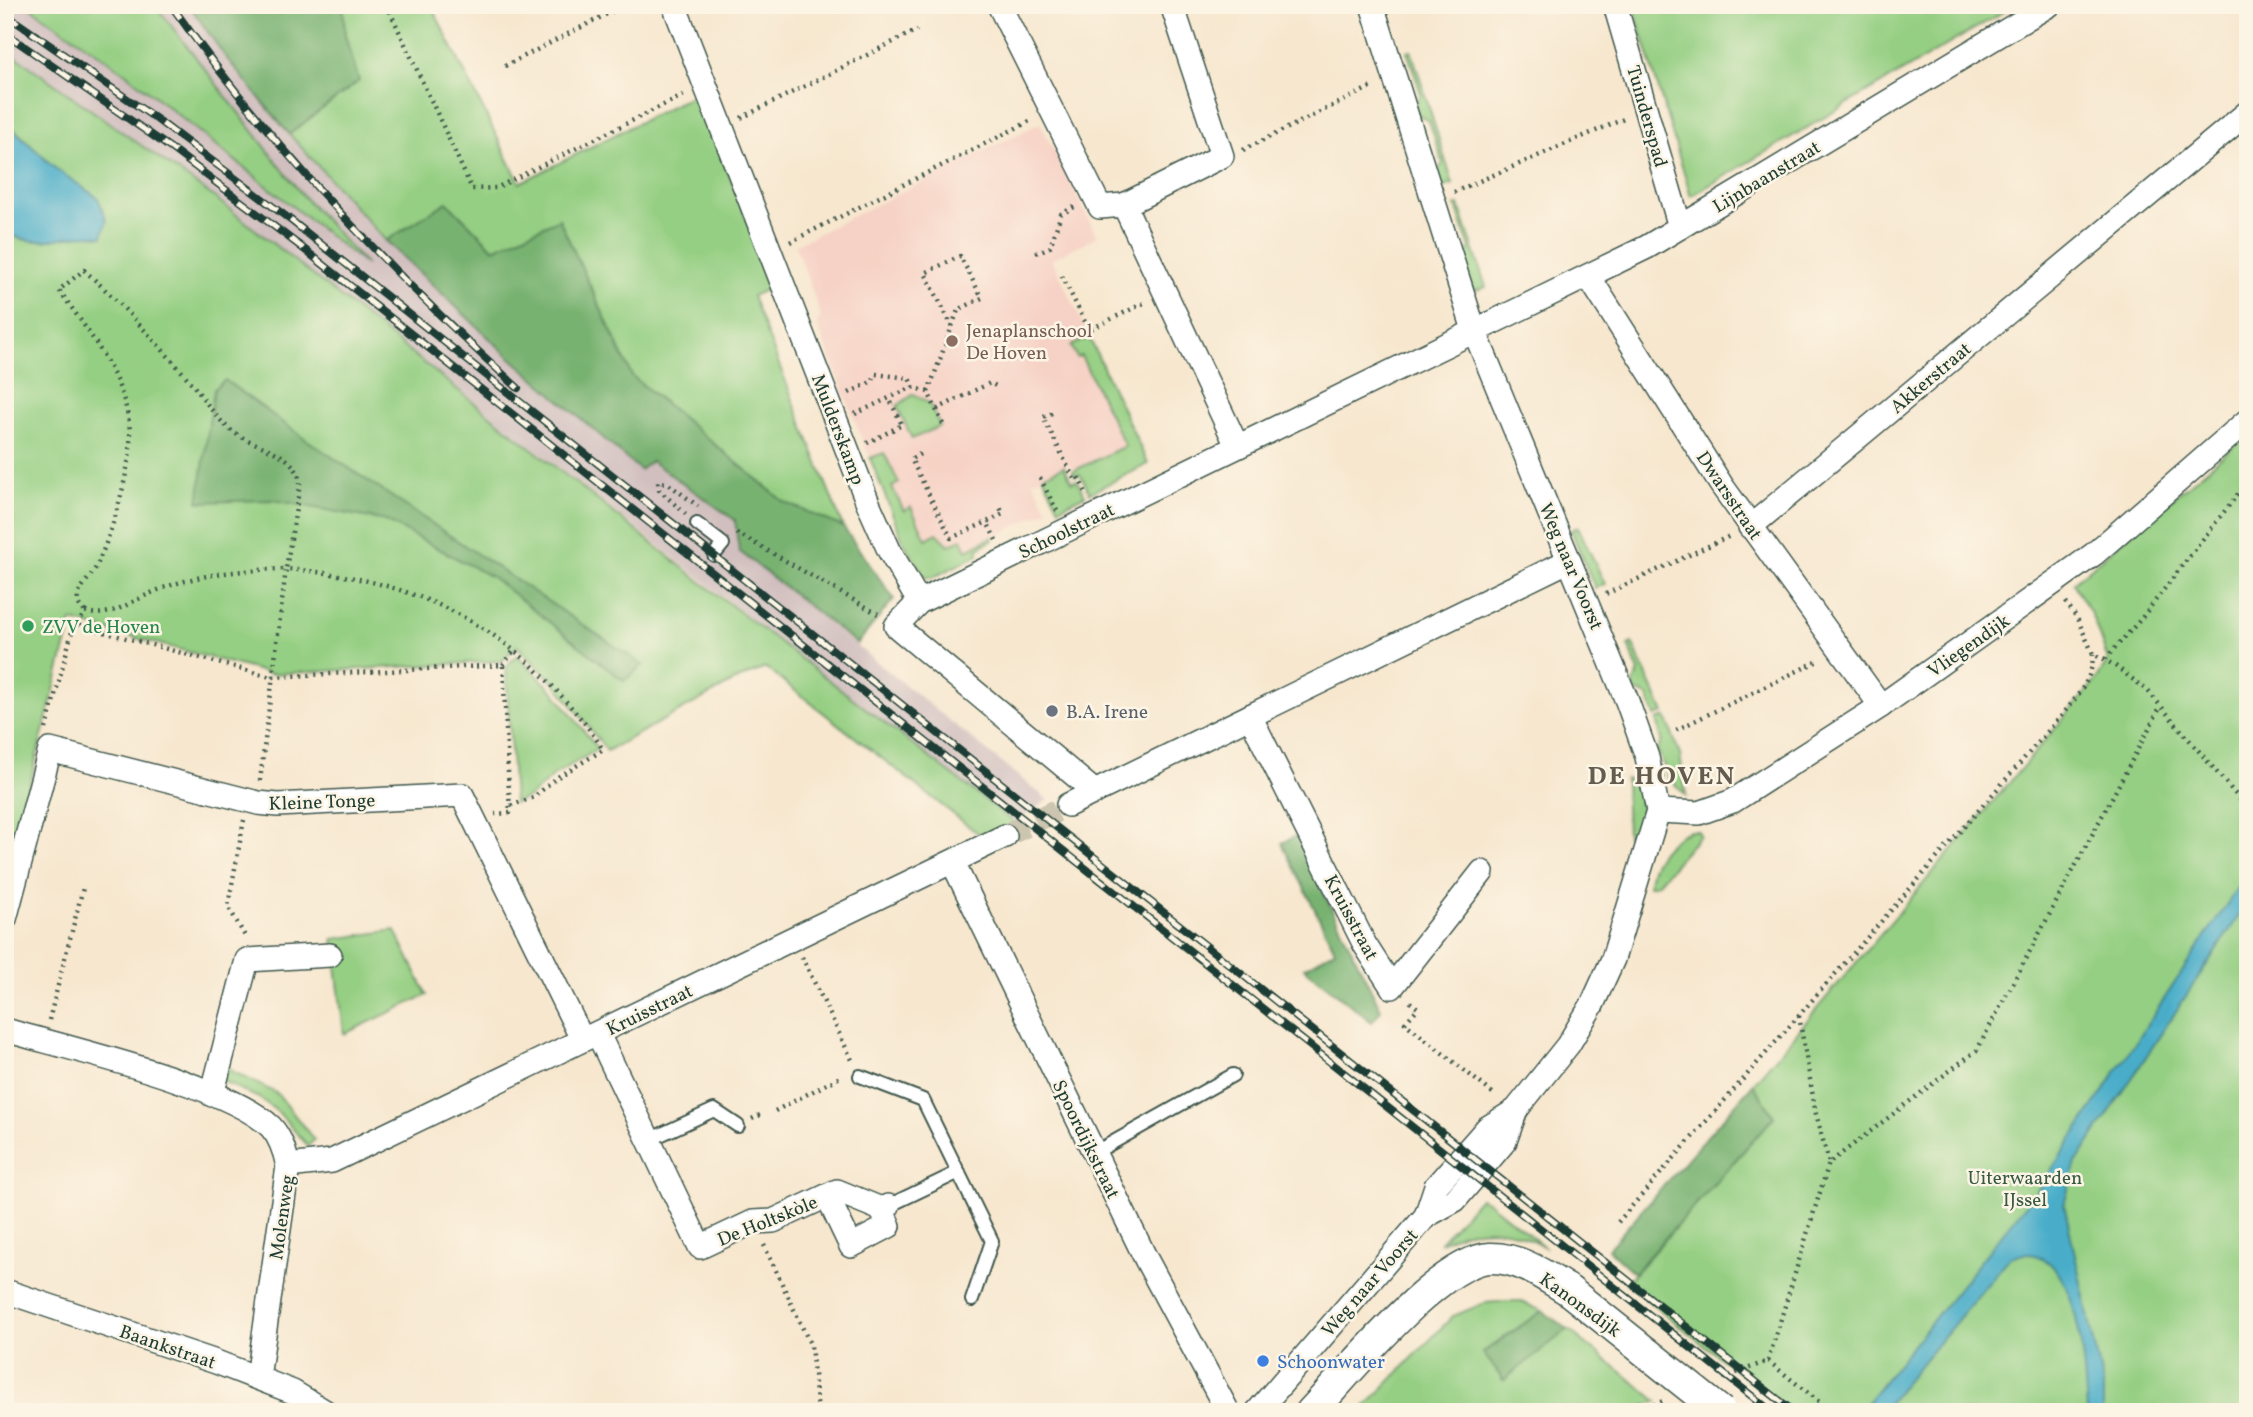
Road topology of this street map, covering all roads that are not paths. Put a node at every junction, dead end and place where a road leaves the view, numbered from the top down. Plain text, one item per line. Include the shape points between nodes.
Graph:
1 (674, 5) edge
2 (999, 5) edge
3 (1172, 5) edge
4 (1372, 5) edge
5 (1615, 5) edge
6 (2049, 5) edge
7 (2248, 112) edge
8 (1124, 205) junction
9 (1681, 227) junction
10 (1589, 277) junction
11 (1474, 330) junction
12 (2248, 419) edge
13 (1237, 446) junction
14 (697, 524) road end
15 (1750, 527) junction
16 (714, 555) dead end
17 (1569, 561) junction
18 (919, 602) junction
19 (1881, 706) junction
20 (1250, 716) junction
21 (1095, 792) junction
22 (1068, 805) tunnel mouth
23 (1658, 811) junction
24 (1006, 836) tunnel mouth
25 (953, 863) junction
26 (1482, 872) dead end
27 (5, 919) edge
28 (330, 955) dead end
29 (5, 1030) edge
30 (590, 1036) junction
31 (858, 1073) road end
32 (1233, 1076) dead end
33 (212, 1095) junction
34 (738, 1126) dead end
35 (649, 1140) junction
36 (1094, 1153) junction
37 (288, 1166) junction
38 (959, 1172) junction
39 (827, 1196) junction
40 (884, 1207) junction
41 (5, 1291) edge
42 (972, 1300) dead end
43 (258, 1378) junction
44 (326, 1412) edge
45 (1227, 1412) edge
46 (1256, 1412) edge
47 (1311, 1412) edge
48 (1721, 1412) edge

1 - 18 street, Mulderskamp via 878,527
2 - 8 street via 1100,207
3 - 8 street via 1223,156
4 - 11 street, Weg naar Voorst
5 - 9 street, Tuinderspad
6 - 9 street, Lijnbaanstraat
7 - 15 street, Akkerstraat
8 - 13 street
9 - 10 street, Lijnbaanstraat
10 - 11 street, Lijnbaanstraat
10 - 15 street, Dwarsstraat
11 - 13 street, Schoolstraat
11 - 17 street, Weg naar Voorst
12 - 19 street, Vliegendijk via 2094,554
13 - 18 street, Schoolstraat
14 - 16 lane via 723,544
15 - 19 street, Dwarsstraat
17 - 20 street
17 - 23 street, Weg naar Voorst via 1647,757
18 - 21 street, Schoolstraat via 896,626
19 - 23 street, Vliegendijk via 1733,801 1699,813
20 - 21 street
20 - 26 street, Kruisstraat via 1364,945 1392,987
21 - 22 street
23 - 46 street, Weg naar Voorst via 1622,933 1602,983 1569,1045 1516,1110 1505,1141 1455,1200 1426,1216
24 - 25 street, Kruisstraat
25 - 30 street, Kruisstraat
25 - 36 street, Spoordijkstraat
27 - 30 street, Kleine Tonge via 50,750 278,805 462,795
28 - 33 street via 247,960
29 - 33 street, Molenweg
30 - 35 street, De Holtskòle
30 - 37 street, Kruisstraat via 331,1161
31 - 38 lane via 923,1100
32 - 36 lane
33 - 37 street, Molenweg via 271,1127
34 - 35 lane via 714,1110
35 - 39 street, De Holtskòle via 700,1247
36 - 45 street, Spoordijkstraat
37 - 43 street, Molenweg
38 - 40 lane
38 - 42 lane via 992,1241
39 - 40 street, De Holtskòle via 837,1191
39 - 40 street, De Holtskòle via 851,1246 889,1226
41 - 43 street, Baankstraat
43 - 44 street, Baankstraat
47 - 48 street, Kanonsdijk, bridge via 1423,1295 1454,1269 1502,1258 1538,1271 1568,1290

